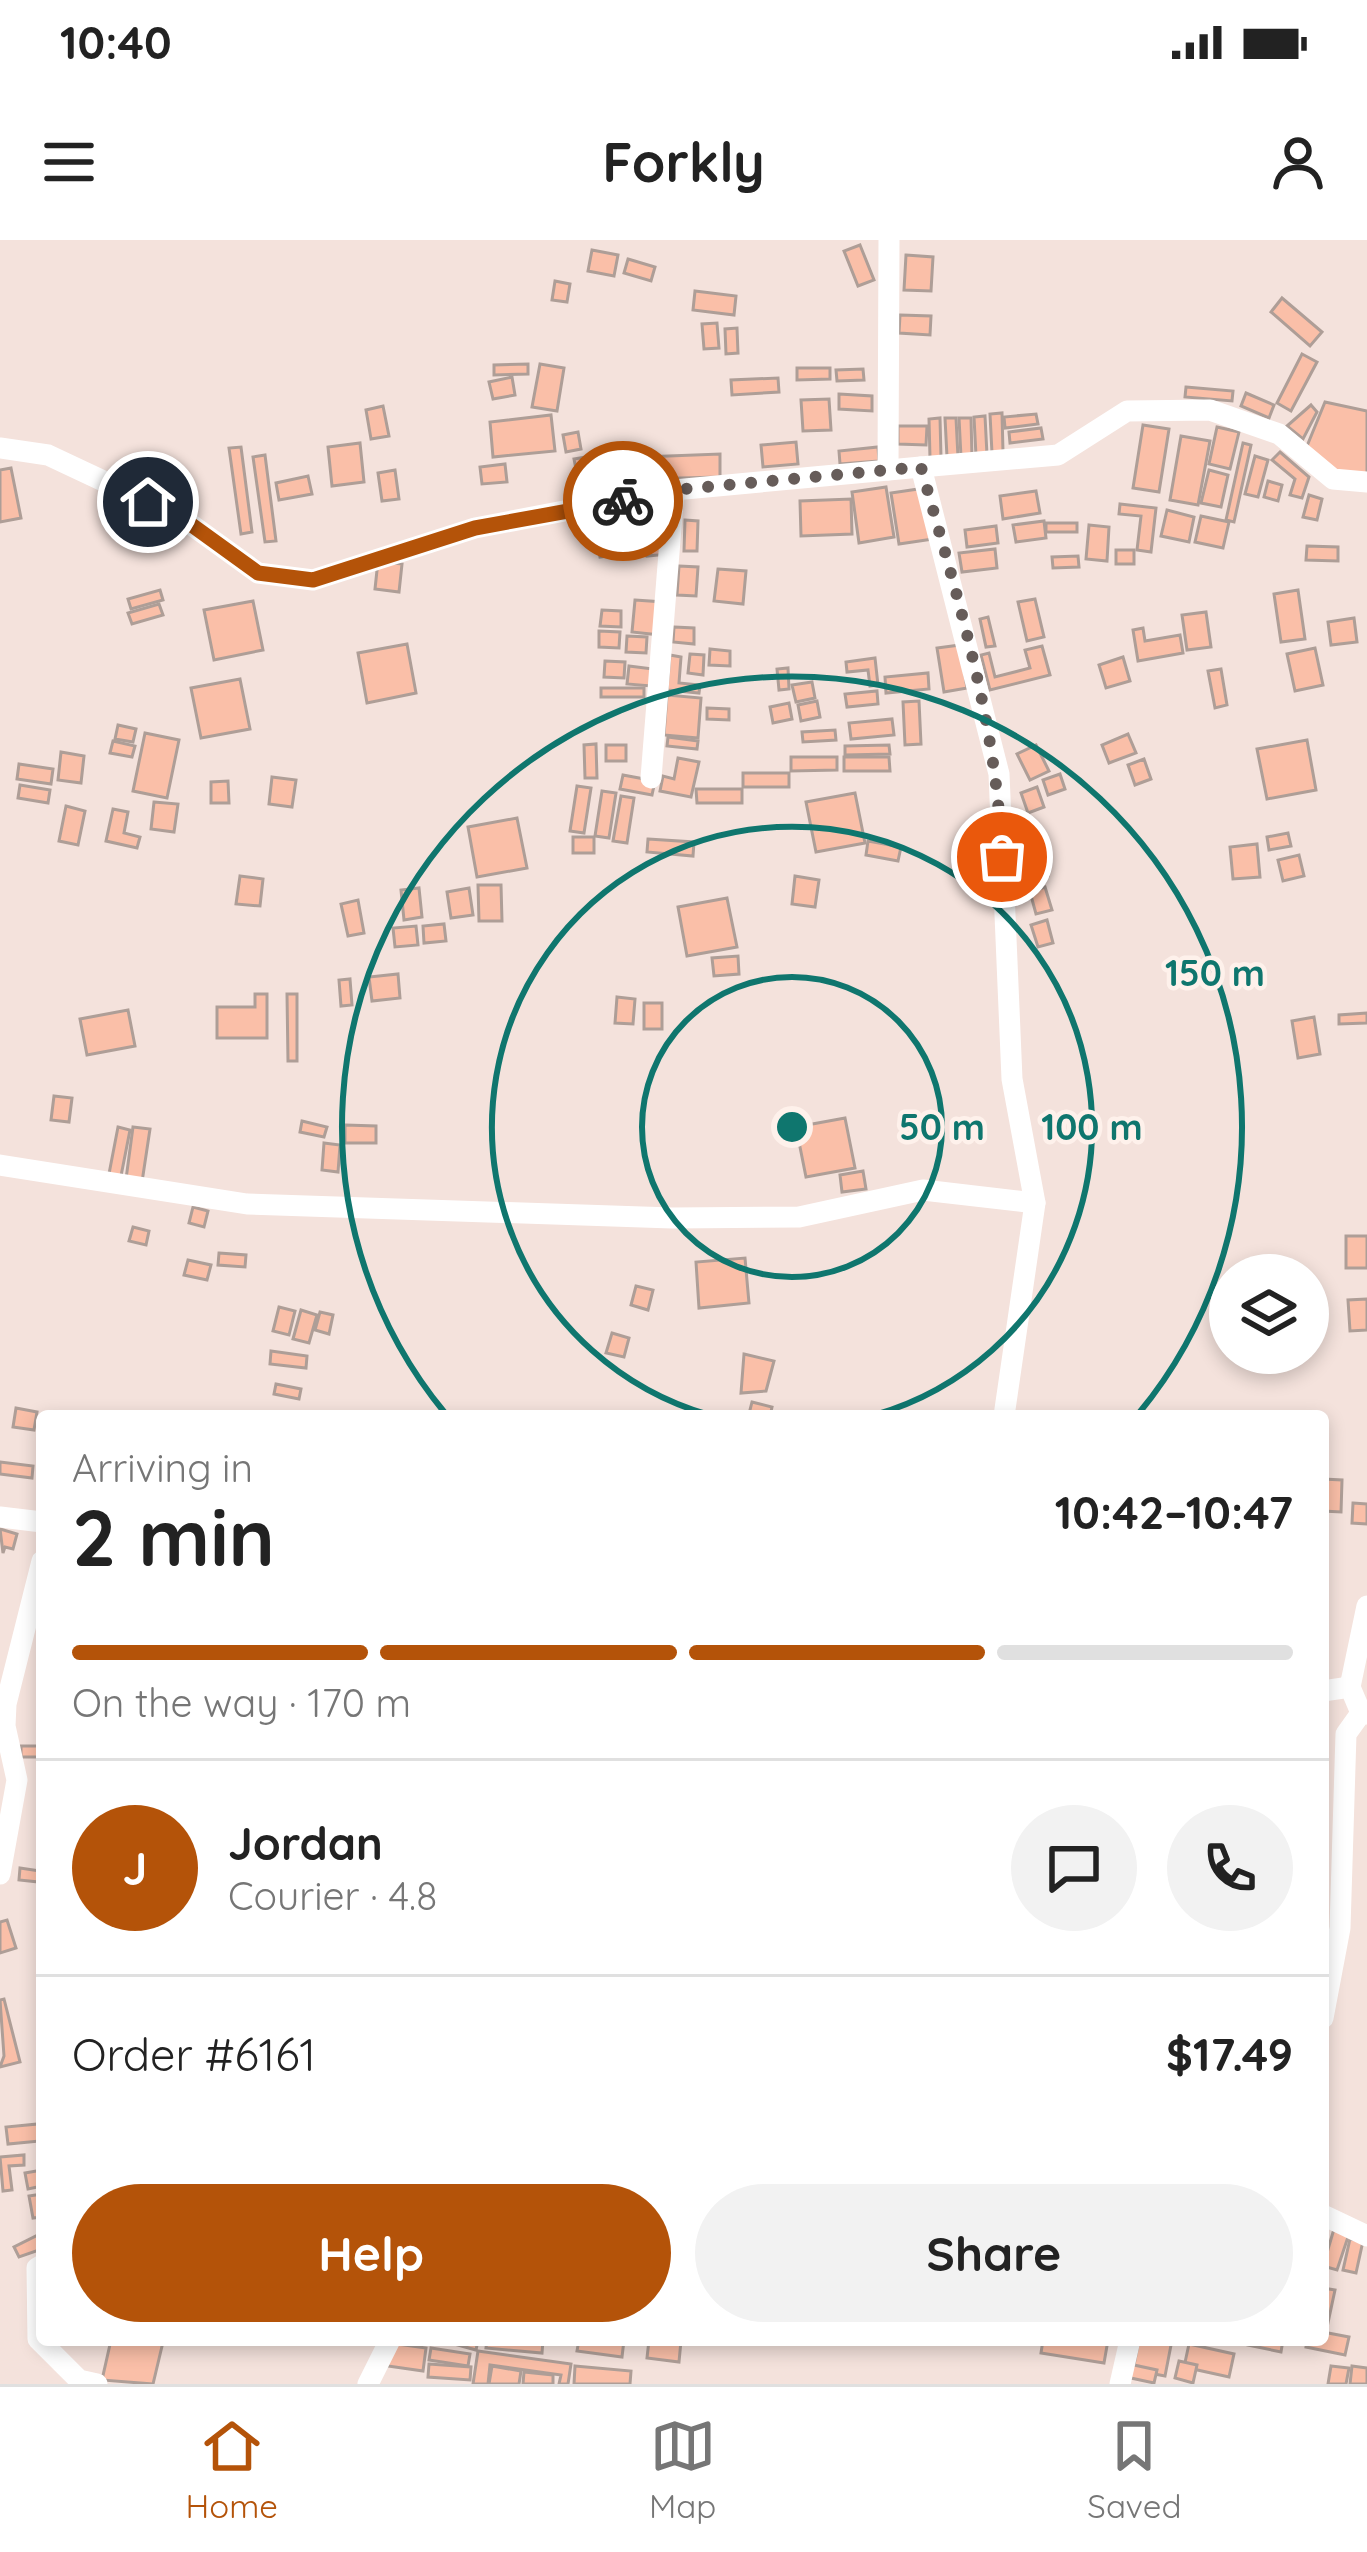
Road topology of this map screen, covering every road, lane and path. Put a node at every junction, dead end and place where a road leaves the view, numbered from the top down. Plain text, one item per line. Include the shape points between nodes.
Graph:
1 (889, 240) edge
2 (0, 448) edge
3 (921, 467) junction
4 (888, 470) junction
5 (1367, 482) edge
6 (674, 490) junction
7 (651, 778) dead end
8 (0, 1165) edge
9 (1035, 1203) junction
10 (1005, 1410) edge
11 (0, 1517) edge
12 (36, 1521) edge
13 (36, 1578) edge
14 (1367, 1606) edge
15 (7, 1661) edge
16 (1350, 1688) junction
17 (1329, 1690) edge
18 (1364, 1713) edge
19 (0, 1874) edge
20 (1329, 1986) edge
21 (1329, 2218) edge
22 (1367, 2236) edge
23 (45, 2346) edge
24 (387, 2346) edge
25 (1129, 2346) edge
26 (97, 2384) edge
27 (368, 2384) edge
28 (1120, 2384) edge

1 - 4 street
2 - 6 street via 48,454 182,518 258,573 313,580 475,528
3 - 4 street
3 - 5 street via 1058,455 1126,411 1210,410 1279,434 1333,478
3 - 9 street via 999,774 1012,1079
4 - 6 street
6 - 7 street
8 - 9 street via 292,1206 672,1218 799,1216 923,1190
9 - 10 street
11 - 12 street
13 - 15 street
14 - 16 street
15 - 19 street via 5,1726 17,1780
16 - 17 street
16 - 18 street
18 - 20 street via 1346,1734 1340,1928
21 - 22 street
23 - 26 street via 80,2380
24 - 27 street
25 - 28 street

